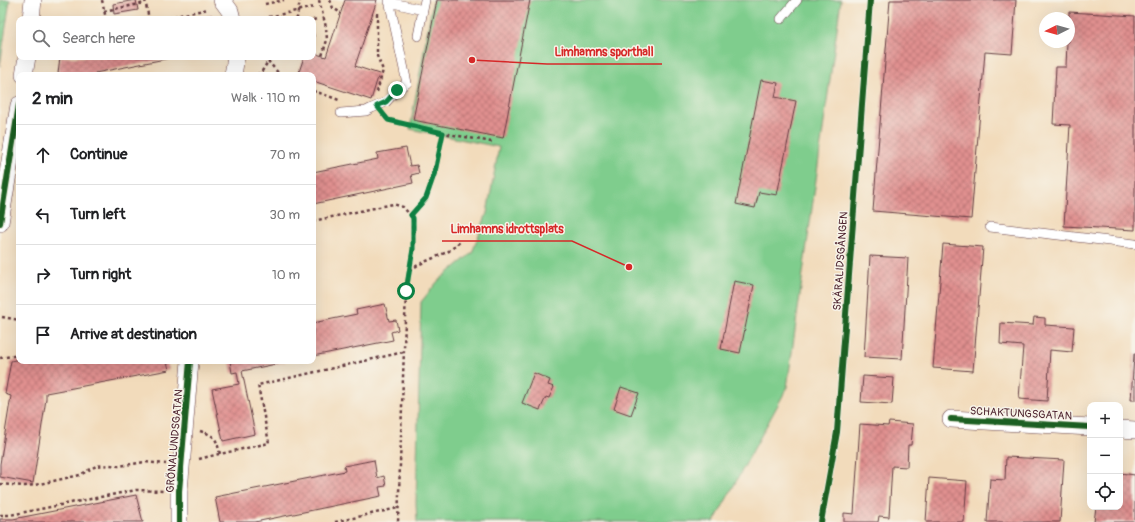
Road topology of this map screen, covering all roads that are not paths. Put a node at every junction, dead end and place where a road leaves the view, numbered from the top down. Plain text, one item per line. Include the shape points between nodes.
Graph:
1 (33, 0) edge
2 (425, 0) edge
3 (797, 0) edge
4 (389, 1) edge
5 (423, 10) junction
6 (31, 16) edge
7 (781, 19) dead end
8 (418, 36) dead end
9 (26, 60) edge
10 (236, 60) edge
11 (24, 72) edge
12 (234, 72) edge
13 (341, 113) dead end
14 (16, 123) edge
15 (0, 223) edge
16 (990, 227) dead end
17 (1135, 244) edge
18 (190, 364) edge
19 (951, 419) dead end
20 (1087, 427) edge
21 (1123, 429) edge
22 (1135, 430) edge
23 (179, 522) edge

1 - 6 street
2 - 5 lane
3 - 7 lane
4 - 5 lane
4 - 13 lane via 406,84 386,102 375,107 366,111
5 - 8 lane
9 - 11 street
10 - 12 street
14 - 15 street
16 - 17 lane
18 - 23 street, GRÖNALUNDSGATAN via 179,491
19 - 20 street, SCHAKTUNGSGATAN
21 - 22 street

